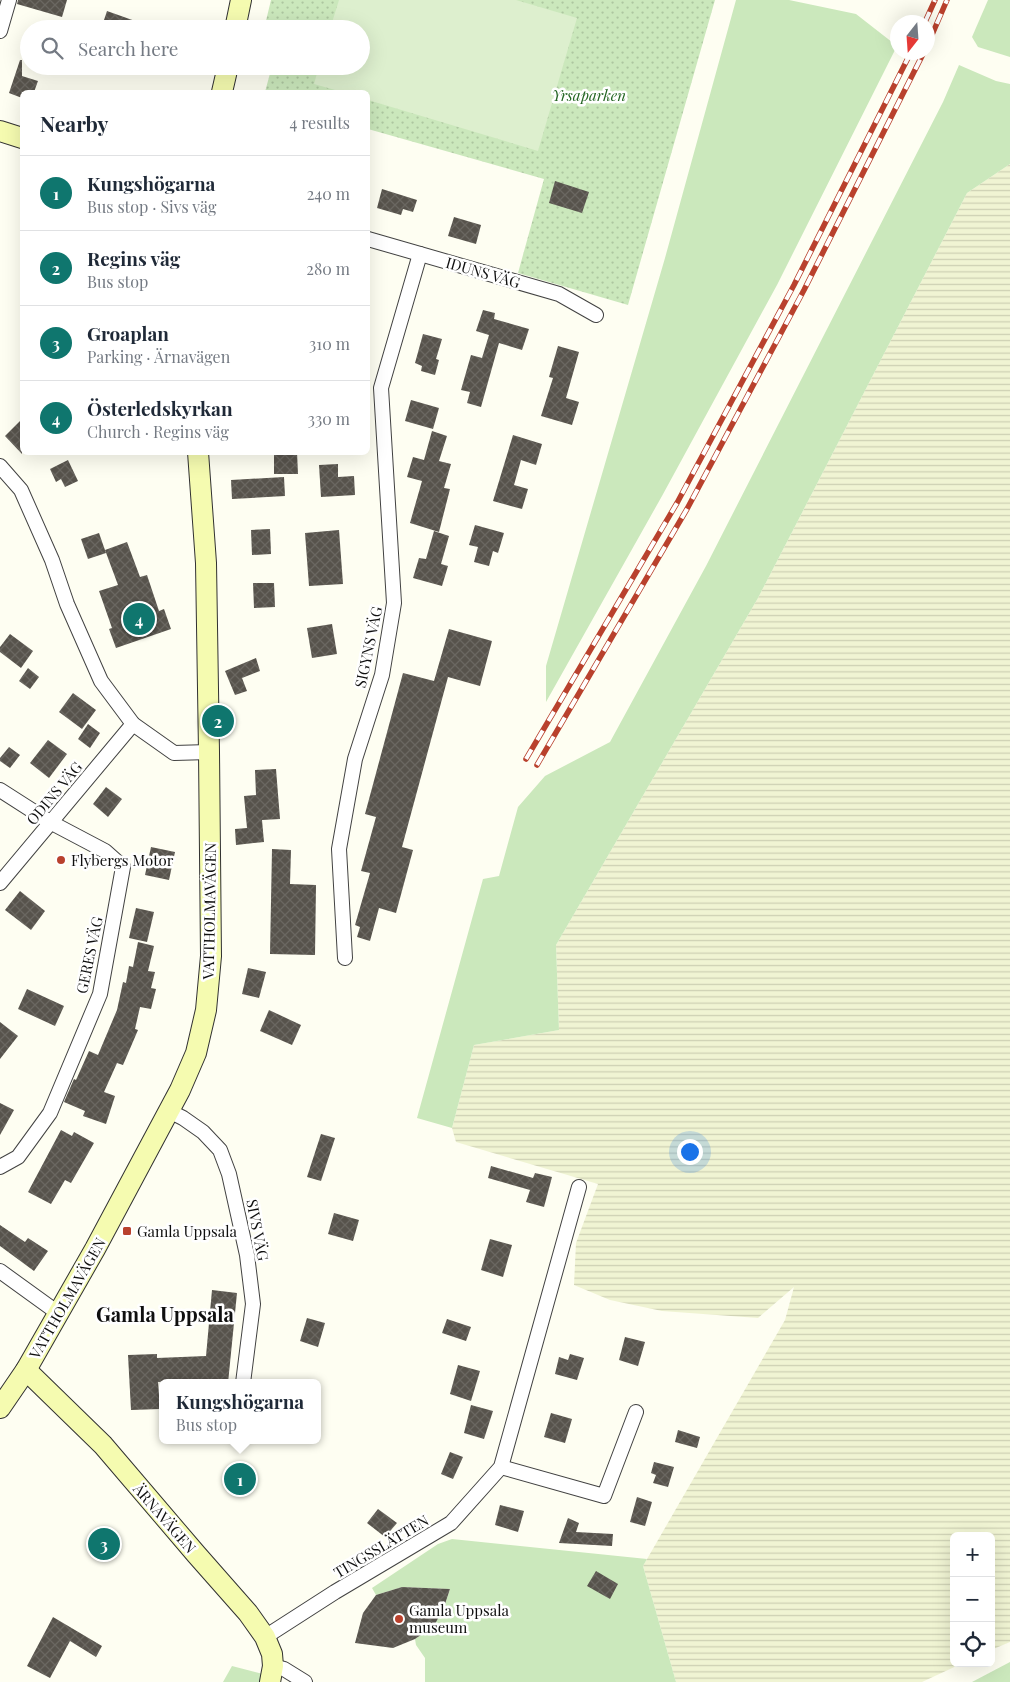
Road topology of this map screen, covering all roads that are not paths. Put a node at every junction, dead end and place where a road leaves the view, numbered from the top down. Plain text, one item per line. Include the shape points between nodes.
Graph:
1 (9, 0) edge
2 (241, 0) edge
3 (237, 20) edge
4 (0, 31) edge
5 (226, 75) edge
6 (222, 90) edge
7 (0, 131) edge
8 (20, 137) edge
9 (370, 240) edge
10 (420, 254) junction
11 (596, 314) dead end
12 (198, 455) edge
13 (0, 466) edge
14 (133, 724) junction
15 (209, 752) junction
16 (0, 790) edge
17 (50, 822) junction
18 (0, 883) edge
19 (345, 958) dead end
20 (169, 1111) junction
21 (0, 1167) edge
22 (579, 1187) dead end
23 (0, 1271) edge
24 (58, 1313) junction
25 (26, 1370) junction
26 (244, 1379) edge
27 (0, 1408) edge
28 (636, 1412) dead end
29 (501, 1467) junction
30 (265, 1637) junction
31 (271, 1674) edge
32 (305, 1682) edge

1 - 4 street
2 - 3 main road
5 - 6 main road
7 - 8 main road
9 - 10 street, IDUNS VÄG
10 - 11 street, IDUNS VÄG via 559,294
10 - 19 street, SIGYNS VÄG via 381,388 394,603 382,675 355,759 339,849
12 - 15 main road, VATTHOLMAVÄGEN via 206,564
13 - 14 street via 21,490 52,560 66,604 101,680
14 - 15 street via 174,753
14 - 17 street, ODINS VÄG
15 - 20 main road, VATTHOLMAVÄGEN via 211,956 206,1010 196,1053
16 - 17 street
17 - 18 street, ODINS VÄG
17 - 21 street, GERES VÄG via 105,851 123,868 100,994 50,1113 18,1157
20 - 24 main road, VATTHOLMAVÄGEN
20 - 26 street, SIVS VÄG via 203,1132 220,1150 229,1174 248,1255 253,1304
22 - 29 street, TINGSSLÄTTEN
23 - 24 street
24 - 25 main road, VATTHOLMAVÄGEN
25 - 27 main road, VATTHOLMAVÄGEN
25 - 30 main road, ÄRNAVÄGEN via 103,1445
28 - 29 street via 604,1496
29 - 30 street, TINGSSLÄTTEN via 451,1523
30 - 31 main road, ÄRNAVÄGEN via 272,1654
31 - 32 street via 284,1669

